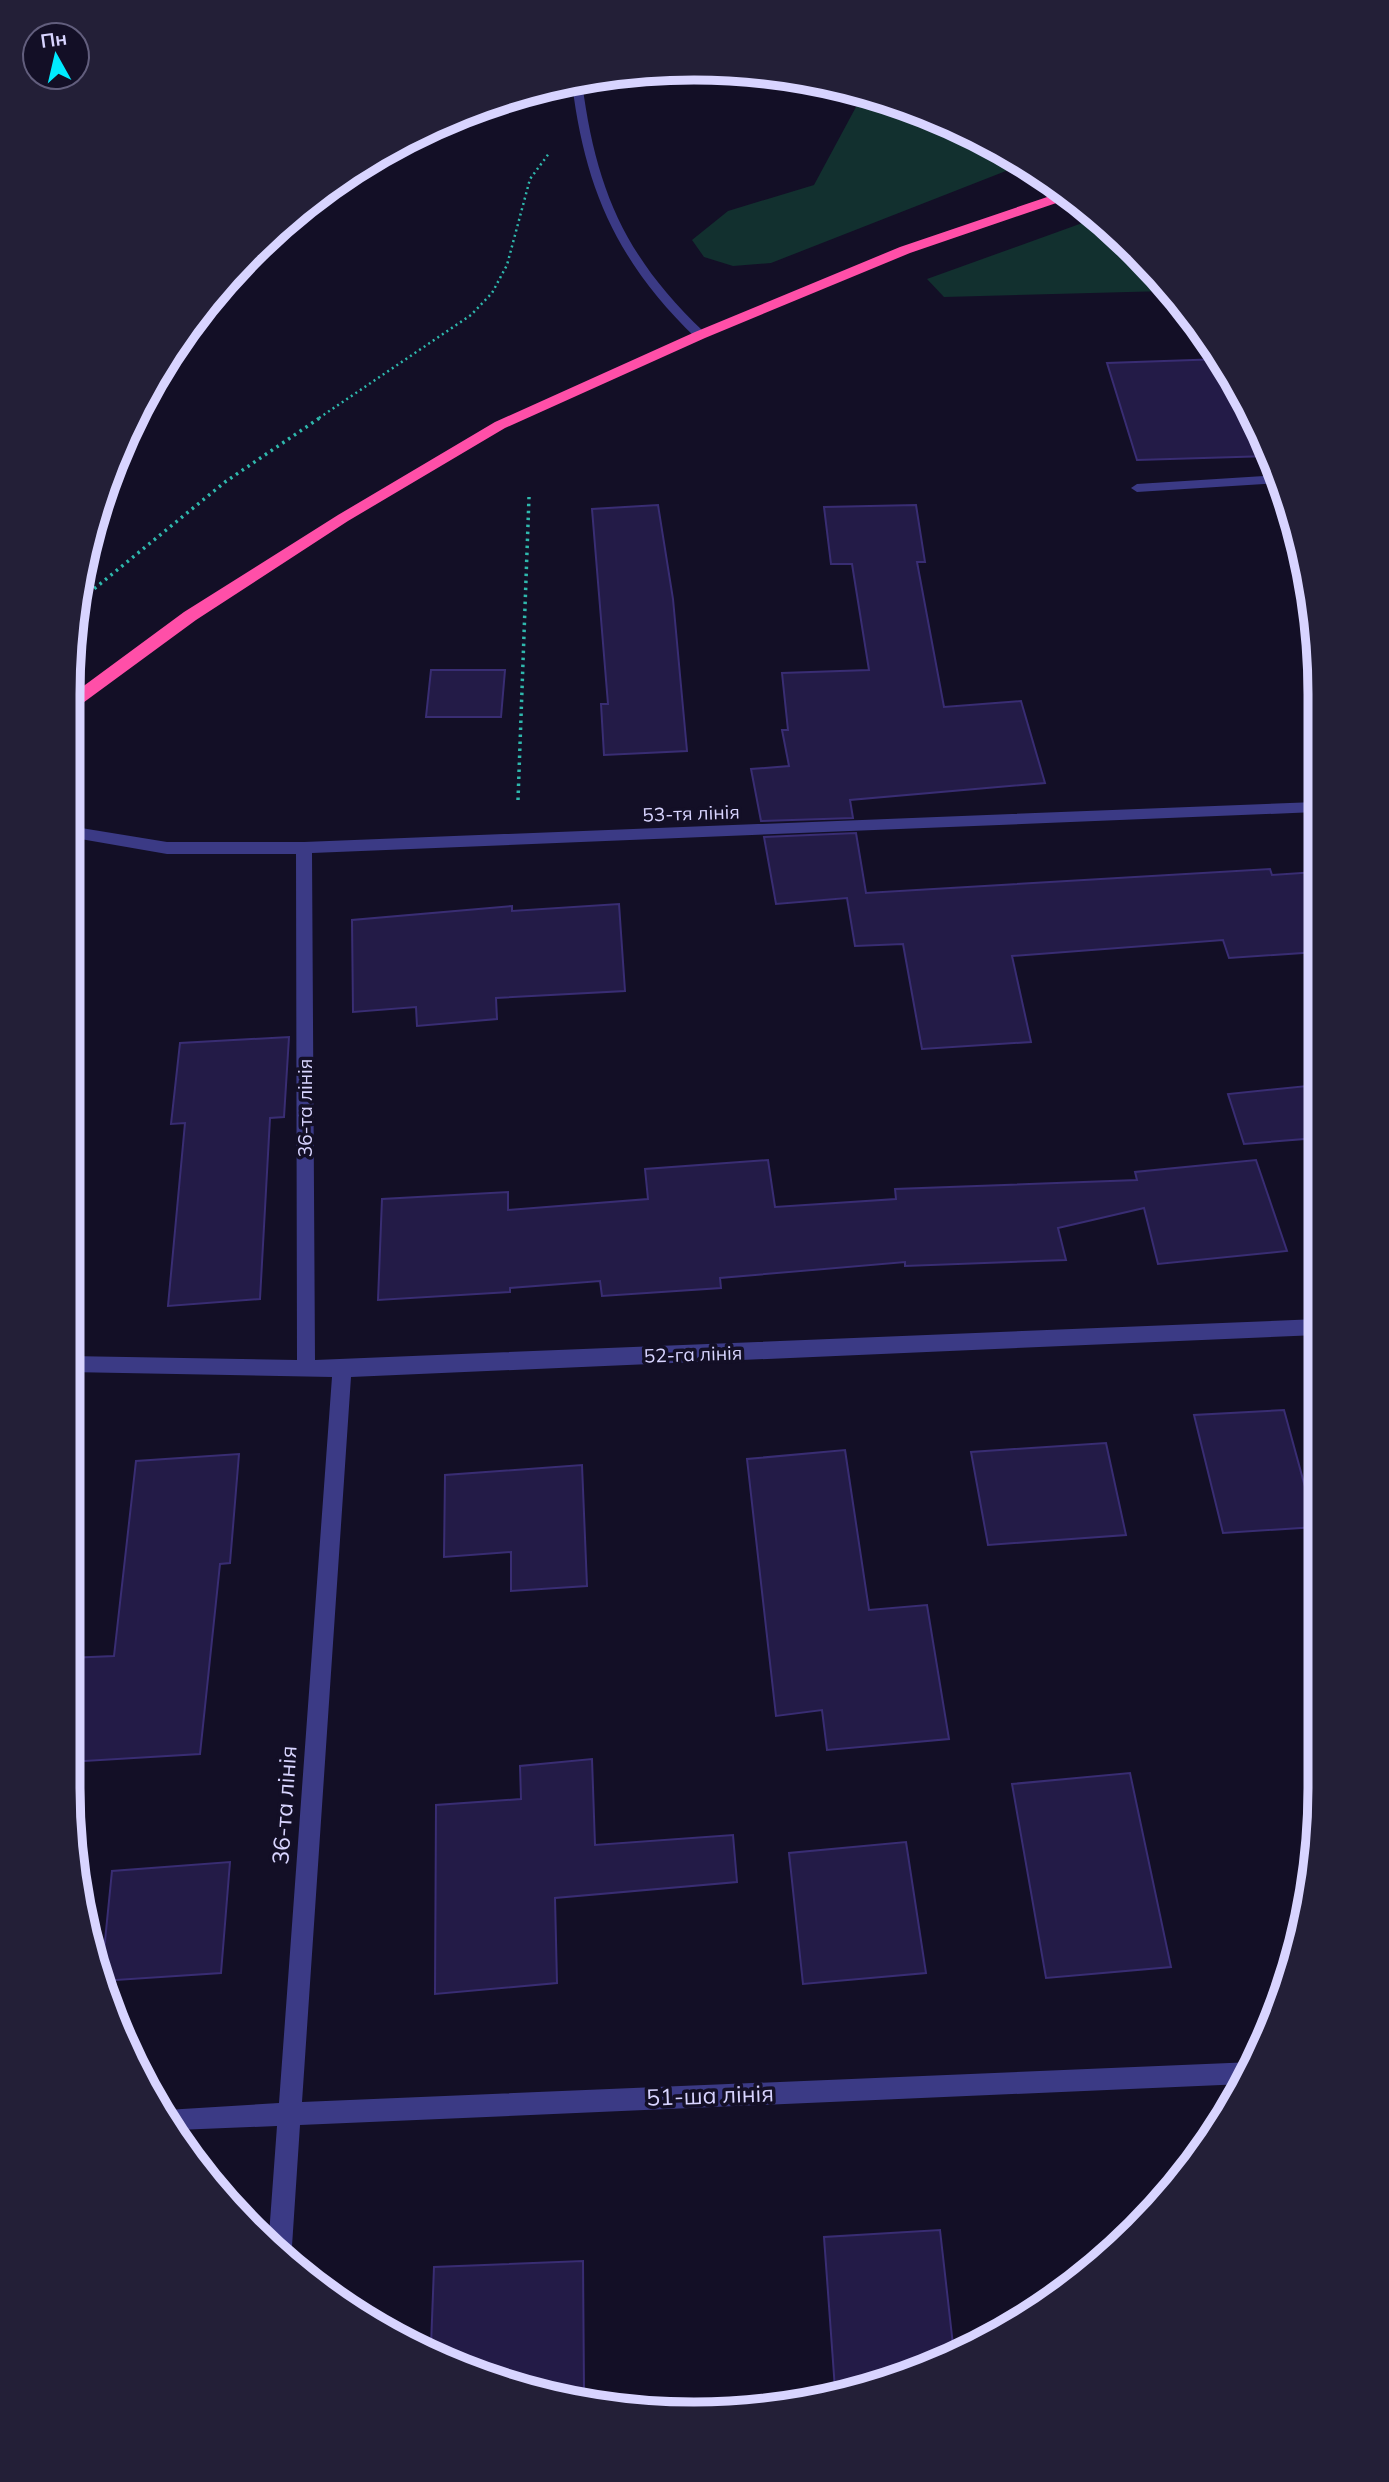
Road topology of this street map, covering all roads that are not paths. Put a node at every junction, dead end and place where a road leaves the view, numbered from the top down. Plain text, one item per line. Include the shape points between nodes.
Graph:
1 (578, 92) edge
2 (1056, 199) edge
3 (700, 335) junction
4 (1270, 481) edge
5 (1137, 488) dead end
6 (80, 696) edge
7 (1308, 807) edge
8 (80, 833) edge
9 (304, 848) junction
10 (1308, 1327) edge
11 (80, 1364) edge
12 (306, 1368) junction
13 (342, 1369) junction
14 (1238, 2072) edge
15 (288, 2112) junction
16 (178, 2119) edge
17 (280, 2240) edge

1 - 3 street via 596,183 622,242 666,305
2 - 3 highway via 905,250
3 - 6 highway via 500,425 190,616
4 - 5 street
7 - 9 street, 53-тя лінія
8 - 9 street, 53-тя лінія via 167,848
9 - 12 street, 36-та лінія
10 - 13 street, 52-га лінія
11 - 12 street, 52-га лінія
12 - 13 street, 52-га лінія
13 - 15 street, 36-та лінія
14 - 15 street, 51-ша лінія
15 - 16 street, 51-ша лінія
15 - 17 street, 36-та лінія

